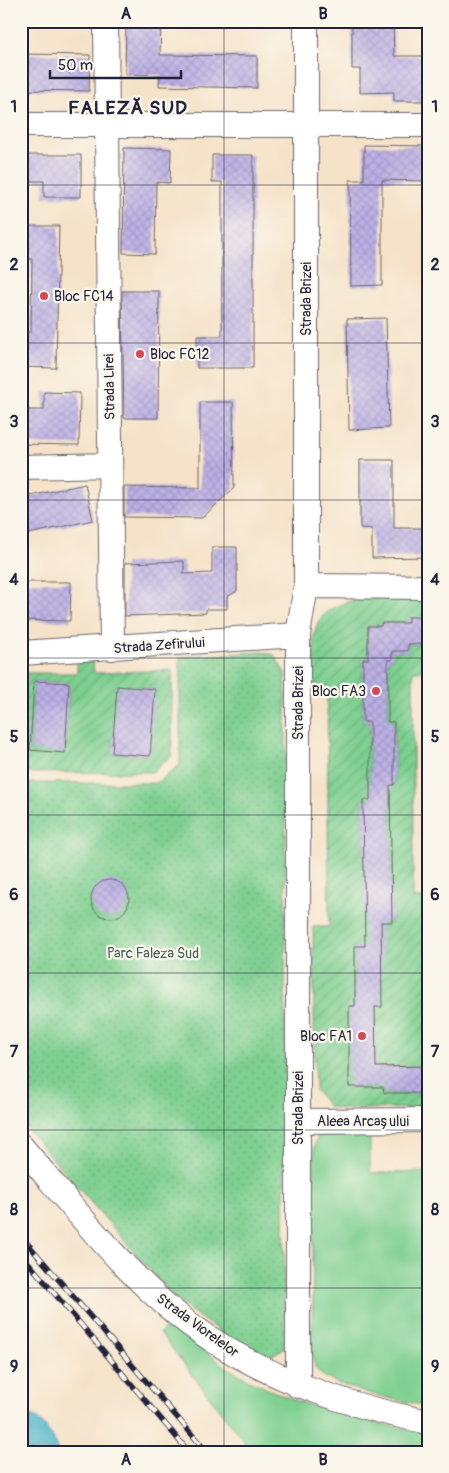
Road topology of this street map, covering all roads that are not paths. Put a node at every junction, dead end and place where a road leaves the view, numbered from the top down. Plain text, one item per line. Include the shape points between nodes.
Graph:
1 (106, 21) edge
2 (306, 21) edge
3 (21, 125) edge
4 (107, 125) junction
5 (306, 125) junction
6 (428, 125) edge
7 (110, 465) junction
8 (21, 467) edge
9 (306, 586) junction
10 (428, 587) edge
11 (298, 635) junction
12 (112, 648) junction
13 (21, 653) edge
14 (428, 1120) edge
15 (298, 1121) junction
16 (21, 1146) edge
17 (298, 1386) junction
18 (428, 1422) edge

1 - 4 street, Strada Lirei
2 - 5 street, Strada Brizei
3 - 4 street
4 - 5 street
4 - 7 street, Strada Lirei
5 - 6 street
5 - 9 street, Strada Brizei
7 - 8 street
7 - 12 street, Strada Lirei
9 - 10 street
9 - 11 street, Strada Brizei
11 - 12 street, Strada Zefirului
11 - 15 street, Strada Brizei
12 - 13 street, Strada Zefirului
14 - 15 street, Aleea Arcașului
15 - 17 street, Strada Brizei
16 - 17 street, Strada Viorelelor via 112,1251 168,1306 226,1349
17 - 18 street, Strada Viorelelor via 370,1410

